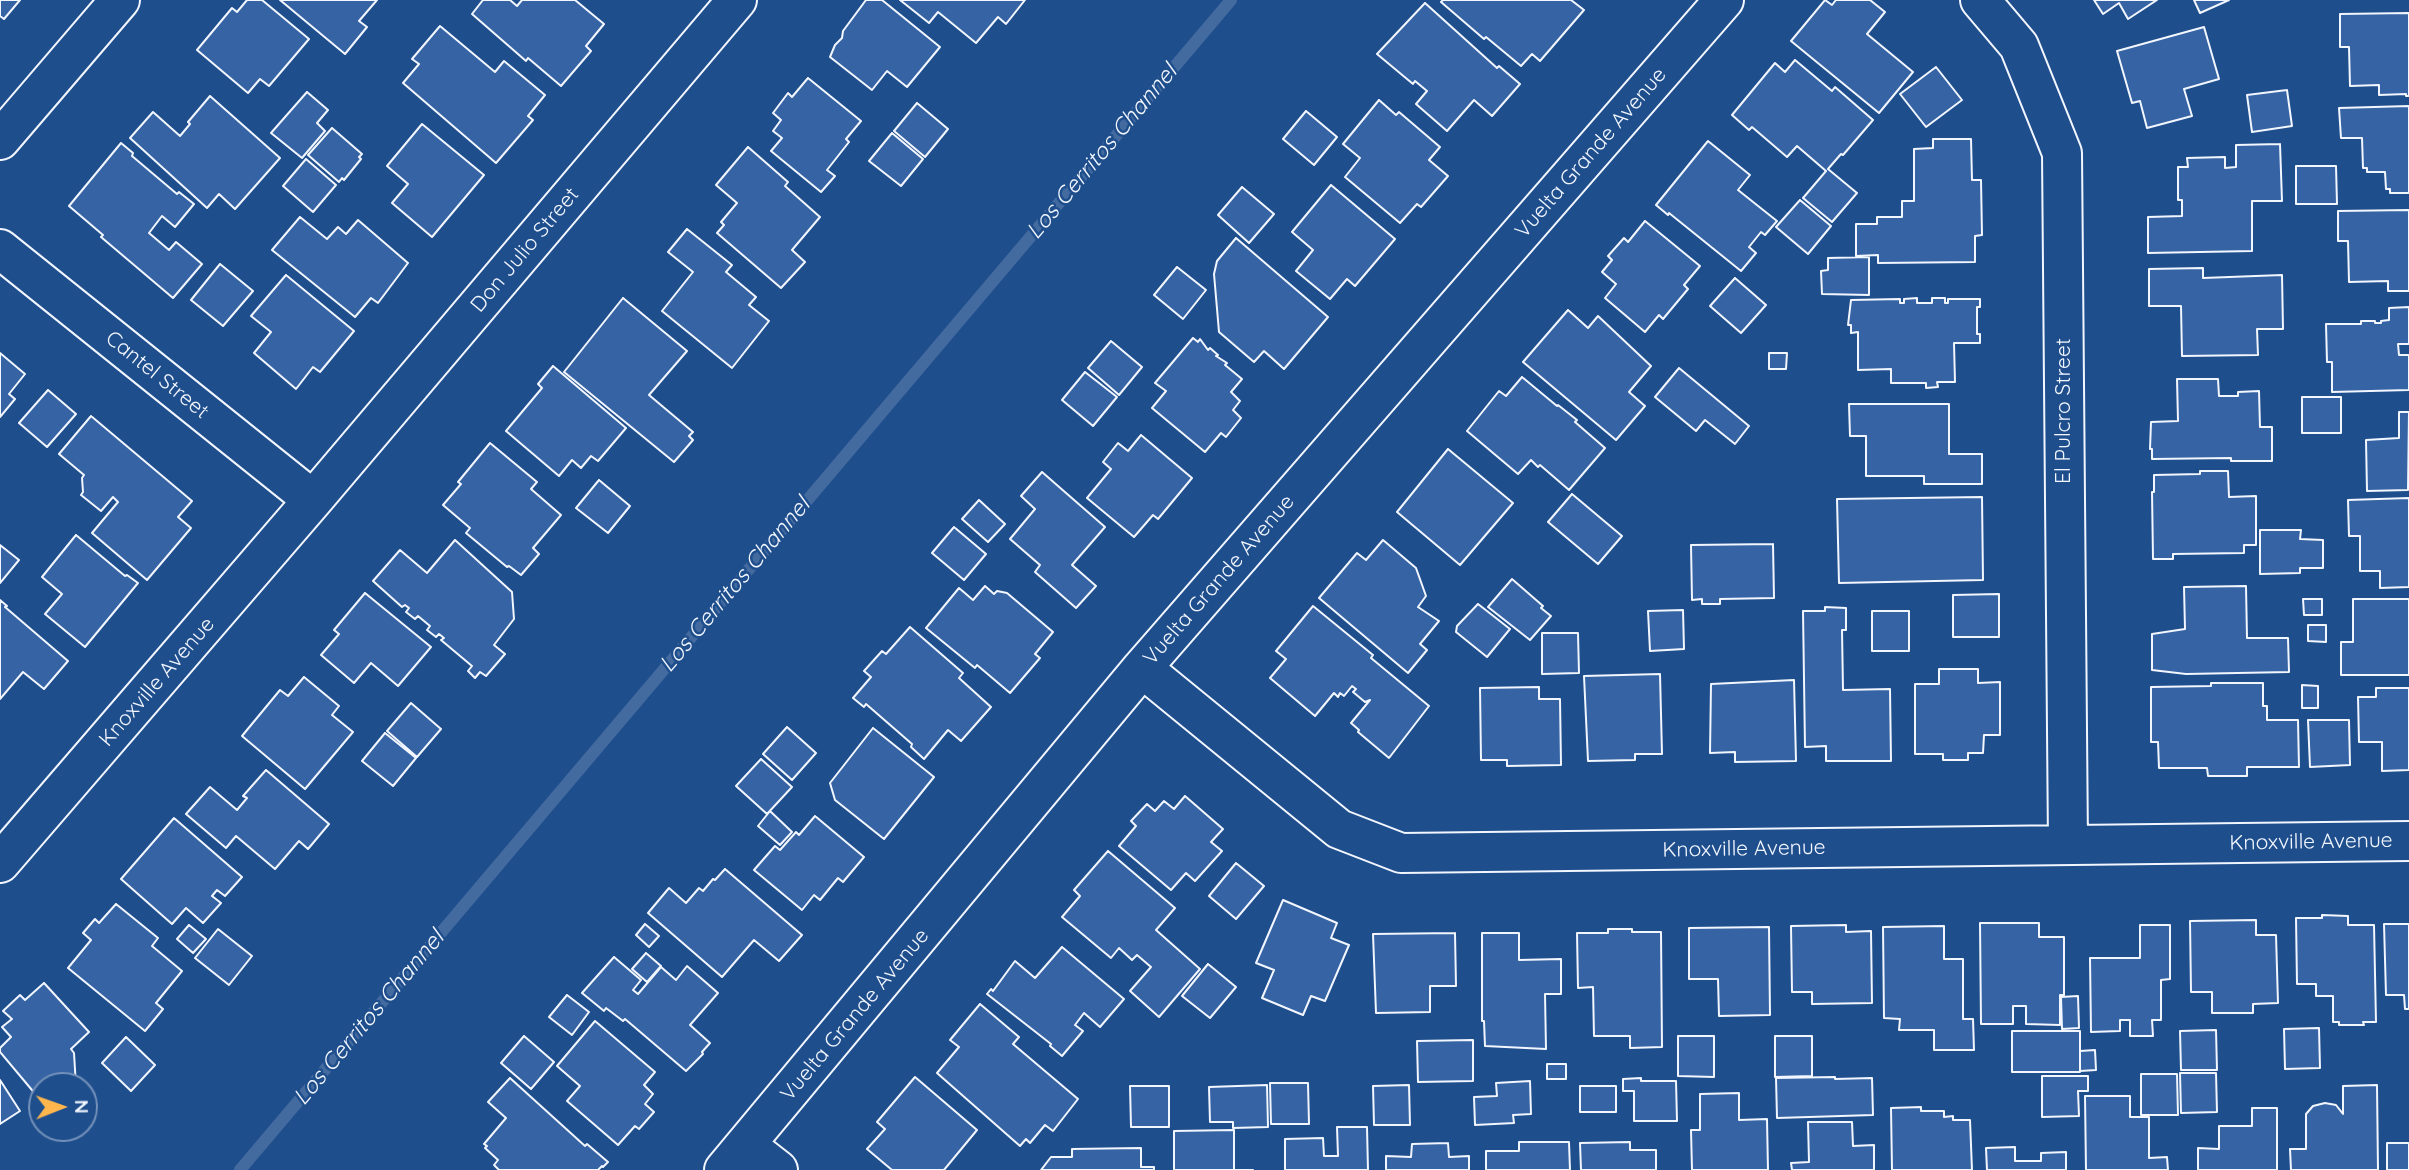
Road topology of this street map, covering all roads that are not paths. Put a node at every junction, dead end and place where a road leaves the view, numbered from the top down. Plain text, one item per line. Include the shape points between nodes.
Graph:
1 (120, 0) edge
2 (737, 0) edge
3 (1724, 0) edge
4 (1980, 0) edge
5 (0, 140) edge
6 (0, 249) edge
7 (313, 500) junction
8 (1142, 668) junction
9 (2409, 841) edge
10 (2068, 845) junction
11 (0, 863) edge
12 (735, 1158) edge
13 (778, 1170) edge

1 - 5 street
2 - 7 street, Don Julio Street
3 - 8 street, Vuelta Grande Avenue
4 - 10 street, El Pulcro Street via 2019,46 2062,153
6 - 7 street, Cantel Street
7 - 11 street, Knoxville Avenue
8 - 10 street, Knoxville Avenue via 1339,830 1401,853
8 - 12 street, Vuelta Grande Avenue
9 - 10 street, Knoxville Avenue
12 - 13 street

